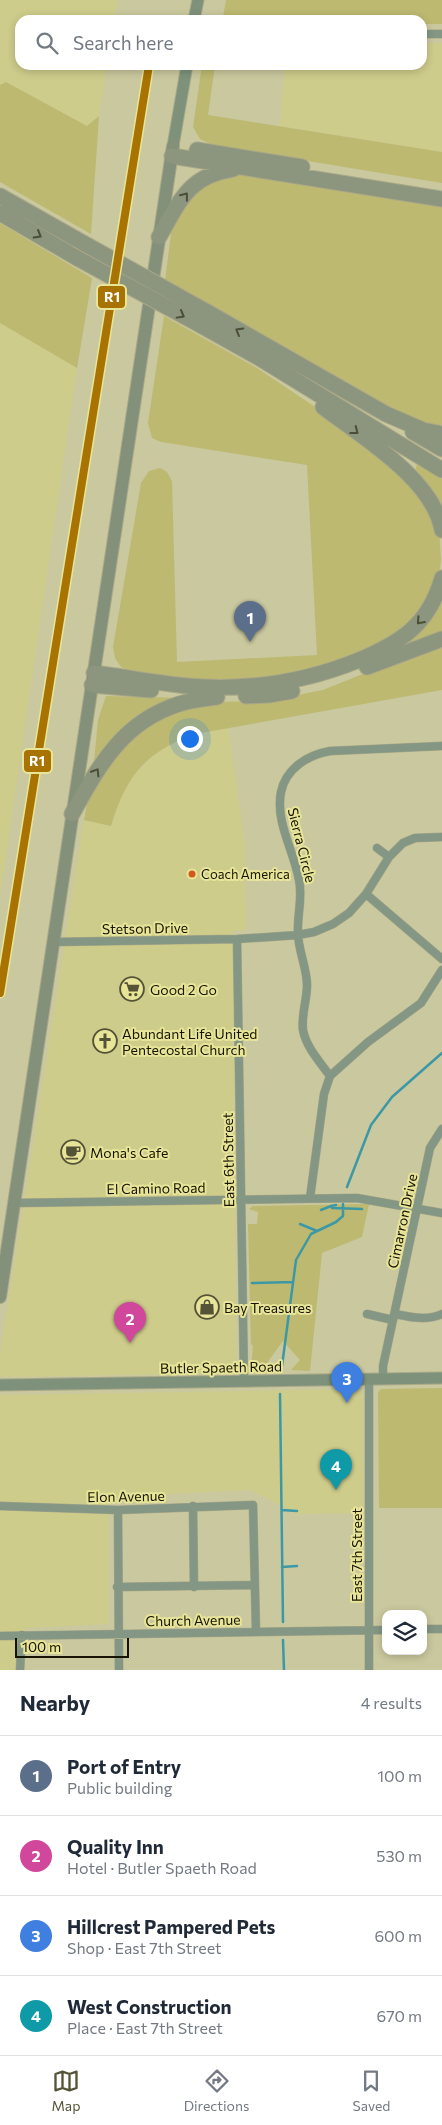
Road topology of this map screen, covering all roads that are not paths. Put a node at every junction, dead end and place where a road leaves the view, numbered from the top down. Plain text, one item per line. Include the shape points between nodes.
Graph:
1 (198, 0) edge
2 (195, 15) edge
3 (427, 34) edge
4 (442, 34) edge
5 (186, 70) edge
6 (173, 151) junction
7 (241, 168) junction
8 (442, 190) edge
9 (0, 196) edge
10 (442, 199) edge
11 (0, 213) edge
12 (159, 237) junction
13 (206, 320) junction
14 (265, 353) junction
15 (442, 434) edge
16 (442, 449) edge
17 (442, 470) edge
18 (442, 530) edge
19 (442, 578) edge
20 (442, 639) edge
21 (93, 679) junction
22 (217, 697) junction
23 (442, 746) edge
24 (72, 814) junction
25 (442, 837) edge
26 (377, 848) dead end
27 (389, 857) junction
28 (366, 894) junction
29 (298, 935) junction
30 (237, 938) junction
31 (54, 942) junction
32 (442, 958) edge
33 (442, 970) edge
34 (330, 1076) junction
35 (442, 1129) edge
36 (310, 1198) junction
37 (241, 1199) junction
38 (15, 1203) junction
39 (418, 1208) junction
40 (442, 1213) edge
41 (0, 1296) edge
42 (367, 1314) dead end
43 (442, 1314) edge
44 (394, 1317) junction
45 (442, 1378) edge
46 (369, 1379) junction
47 (383, 1379) junction
48 (244, 1381) junction
49 (0, 1385) edge
50 (0, 1506) edge
51 (193, 1506) junction
52 (118, 1510) junction
53 (255, 1585) junction
54 (117, 1587) junction
55 (194, 1587) junction
56 (427, 1629) edge
57 (442, 1629) edge
58 (369, 1630) junction
59 (382, 1630) edge
60 (256, 1632) junction
61 (119, 1634) junction
62 (22, 1635) junction
63 (0, 1636) edge
64 (20, 1670) edge
65 (119, 1670) edge
66 (369, 1670) edge

1 - 2 main road
3 - 4 street
5 - 6 main road
6 - 7 highway
6 - 8 highway
6 - 12 main road
7 - 10 highway
12 -> 7 highway via 184,194 200,180
9 - 13 highway, bridge
11 -> 13 highway, bridge via 77,258
12 - 21 main road
13 - 14 highway
14 - 15 highway via 386,414 423,430
14 - 16 highway
14 - 17 highway
14 -> 18 highway via 404,470 430,499
19 -> 21 highway via 436,598 423,619 403,639 311,677 252,687
20 - 22 highway via 301,690
21 - 22 highway
21 - 24 main road
24 -> 22 highway via 106,756 125,734 152,716 179,704
23 - 29 street, Sierra Circle via 330,751 301,762 287,776 279,805 301,890
24 - 31 main road
25 - 27 street, Stetson Drive via 415,838 402,843
26 - 27 street
27 - 28 street, Stetson Drive
28 - 29 street, Stetson Drive via 350,913 332,924
28 - 32 street
29 - 30 street, Stetson Drive
29 - 34 street, Sierra Circle via 307,984 303,1029 307,1043
30 - 31 street, Stetson Drive
30 - 37 street, East 6th Street
31 - 38 main road
33 - 34 street via 421,1002
34 - 36 street via 324,1094
35 - 39 street, Cimarron Drive via 430,1148
36 - 37 street, El Camino Road
36 - 39 street, El Camino Road via 357,1198
37 - 38 street, El Camino Road
37 - 48 street, East 6th Street
38 - 41 main road
39 - 40 street, El Camino Road
39 - 44 street, Cimarron Drive
42 - 44 street
43 - 44 street via 436,1317
44 - 47 street, Cimarron Drive
45 - 47 main road, Butler Spaeth Road
46 - 47 main road, Butler Spaeth Road
46 - 48 main road, Butler Spaeth Road
46 - 58 street, East 7th Street
48 - 49 main road, Butler Spaeth Road
50 - 52 street, Elon Avenue
51 - 52 street, Elon Avenue
51 - 53 street, Elon Avenue via 253,1505
51 - 55 street
52 - 54 street
53 - 55 street
53 - 60 street
54 - 55 street
54 - 61 street
56 - 57 street
58 - 59 street, Church Avenue
58 - 60 street, Church Avenue
58 - 66 street, East 7th Street
60 - 61 street, Church Avenue
61 - 62 street, Church Avenue
61 - 65 street
62 - 63 street, Church Avenue
62 - 64 street

